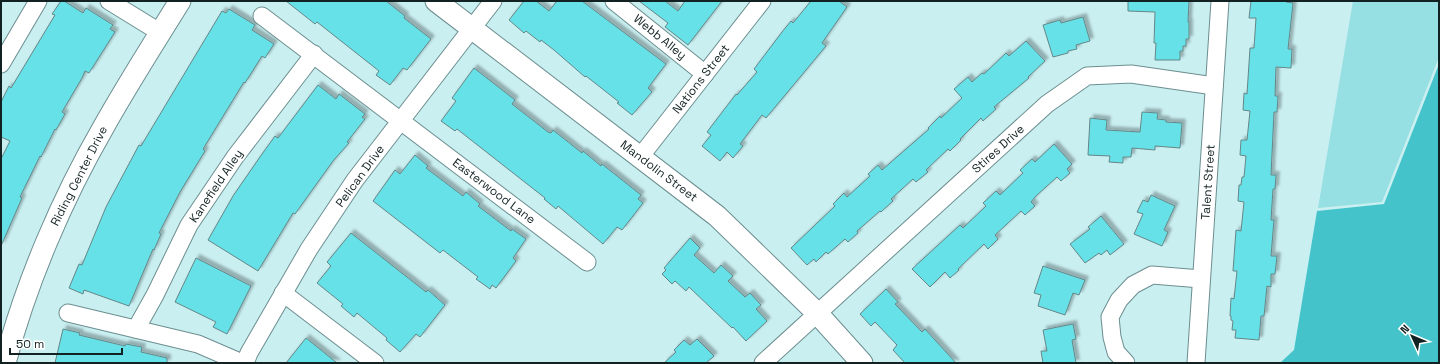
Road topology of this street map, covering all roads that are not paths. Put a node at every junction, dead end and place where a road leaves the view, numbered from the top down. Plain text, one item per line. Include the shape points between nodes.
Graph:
1 (38, 1) edge
2 (109, 1) edge
3 (180, 1) edge
4 (436, 1) edge
5 (493, 1) edge
6 (614, 1) edge
7 (762, 1) edge
8 (1220, 1) edge
9 (262, 16) dead end
10 (472, 29) junction
11 (161, 33) junction
12 (314, 54) junction
13 (1, 64) edge
14 (705, 74) junction
15 (1214, 86) junction
16 (402, 120) junction
17 (640, 157) junction
18 (587, 262) dead end
19 (1201, 280) junction
20 (284, 293) junction
21 (68, 313) dead end
22 (818, 313) junction
23 (136, 330) junction
24 (5, 363) edge
25 (244, 363) edge
26 (375, 363) edge
27 (764, 363) edge
28 (862, 363) edge
29 (1126, 363) edge
30 (1196, 363) edge

1 - 13 street
2 - 11 street
3 - 11 street, Riding Center Drive
4 - 10 street, Mandolin Street
5 - 10 street, Pelican Drive
6 - 14 street, Webb Alley
7 - 14 street, Nations Street
8 - 15 street, Talent Street
9 - 12 street
10 - 16 street, Pelican Drive
10 - 17 street, Mandolin Street
11 - 24 street, Riding Center Drive via 102,129 73,185 26,296
12 - 16 street
12 - 23 street, Kanefield Alley via 235,157 189,225
14 - 17 street, Nations Street
15 - 19 street, Talent Street
15 - 22 street, Stires Drive via 1131,74 1088,76 1047,104
16 - 18 street, Easterwood Lane
16 - 20 street, Pelican Drive via 355,180 309,249
17 - 22 street, Mandolin Street via 717,216
19 - 29 street via 1152,275 1133,285 1123,295 1110,317 1116,352
19 - 30 street, Talent Street
20 - 25 street, Pelican Drive
20 - 26 street
21 - 23 street
22 - 27 street, Stires Drive
22 - 28 street, Mandolin Street
23 - 25 street via 198,344

